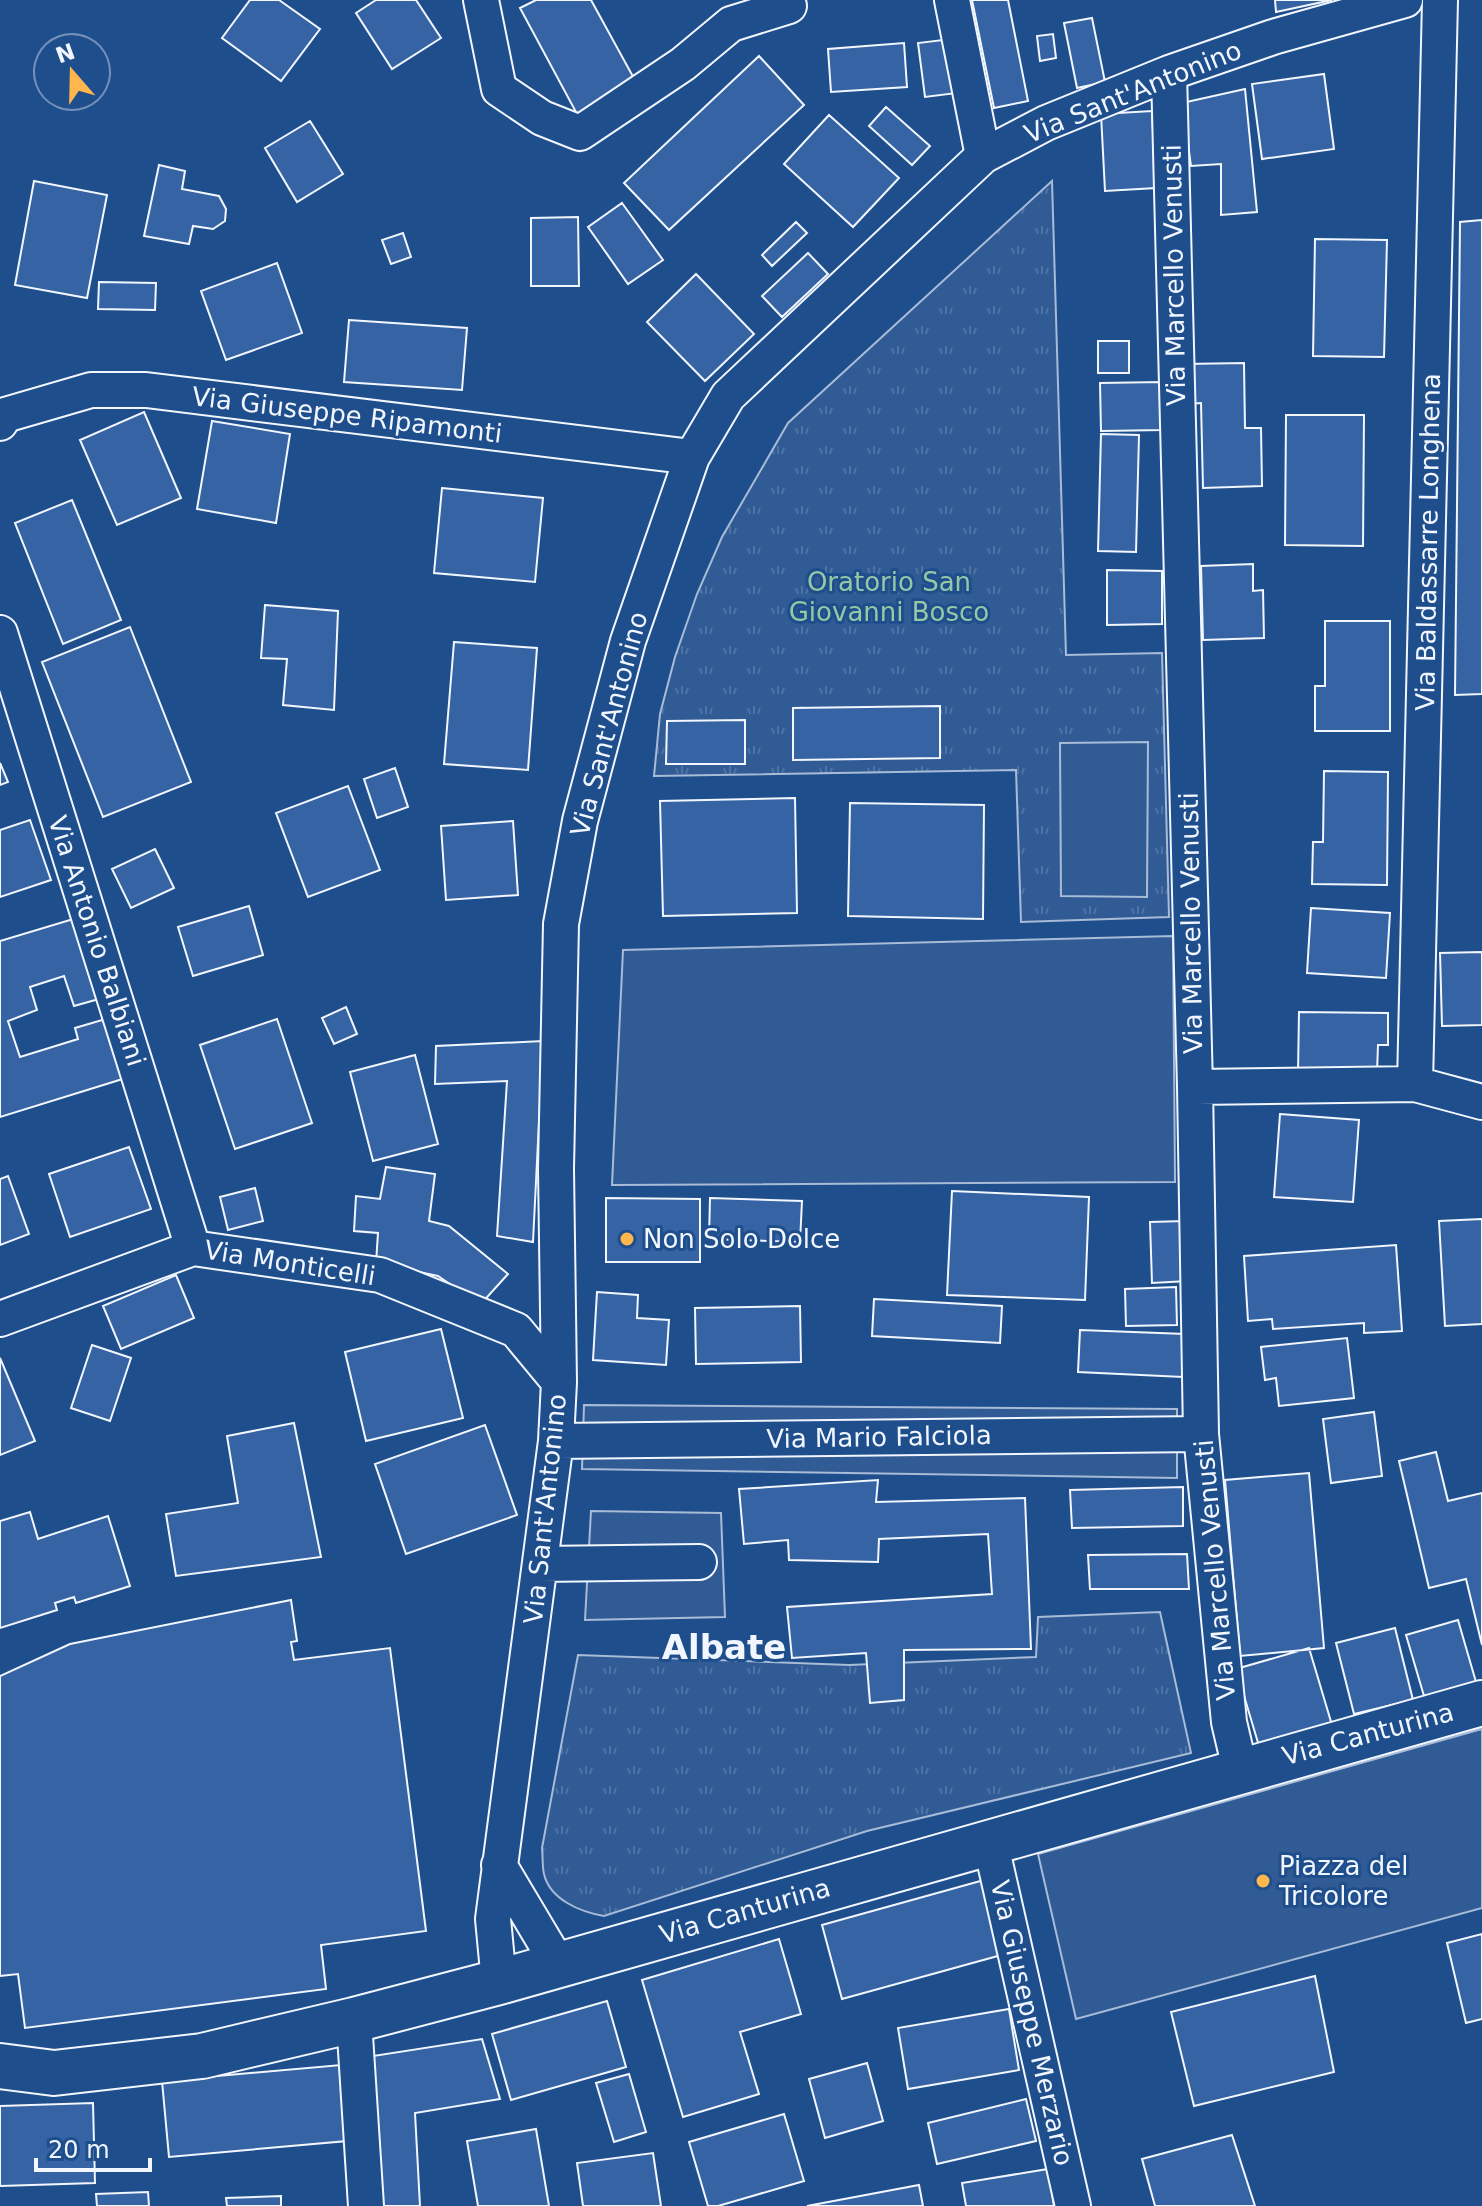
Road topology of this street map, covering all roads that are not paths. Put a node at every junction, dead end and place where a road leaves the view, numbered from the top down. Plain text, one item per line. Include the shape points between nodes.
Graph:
1 (481, 0) edge
2 (952, 0) edge
3 (1405, 0) edge
4 (1440, 0) edge
5 (797, 2) edge
6 (1169, 73) junction
7 (983, 156) junction
8 (2, 419) edge
9 (692, 457) junction
10 (0, 633) edge
11 (1415, 1084) junction
12 (1195, 1087) junction
13 (1482, 1102) edge
14 (193, 1248) junction
15 (0, 1319) edge
16 (559, 1382) junction
17 (1201, 1434) junction
18 (556, 1441) junction
19 (699, 1562) dead end
20 (540, 1564) junction
21 (1482, 1703) edge
22 (1240, 1769) junction
23 (990, 1841) junction
24 (499, 1865) junction
25 (558, 1964) junction
26 (499, 1982) junction
27 (354, 2020) junction
28 (0, 2066) edge
29 (366, 2206) edge
30 (1073, 2206) edge

1 - 5 street via 499,89 542,118 580,133 683,64 731,24
2 - 7 street
3 - 6 street, Via Sant'Antonino
4 - 11 street, Via Baldassarre Longhena
6 - 7 street, Via Sant'Antonino via 1046,123
6 - 12 street, Via Marcello Venusti
7 - 9 street, Via Sant'Antonino via 728,396
8 - 9 street, Via Giuseppe Ripamonti via 91,390 146,390
9 - 16 street, Via Sant'Antonino via 628,641 580,821 561,924
10 - 14 street, Via Antonio Balbiani
11 - 12 street
11 - 13 street
12 - 17 street, Via Marcello Venusti
14 - 15 street, Via Monticelli
14 - 16 street, Via Monticelli via 380,1275 516,1330
16 - 18 street, Via Sant'Antonino
17 - 18 street, Via Mario Falciola
17 - 22 street, Via Marcello Venusti via 1229,1722
18 - 20 street, Via Sant'Antonino
19 - 20 street
20 - 24 street, Via Sant'Antonino
21 - 22 main road, Via Canturina
22 - 23 main road, Via Canturina
23 - 25 main road, Via Canturina
23 - 30 street, Via Giuseppe Merzario
24 - 25 street
24 - 26 street, Via Sant'Antonino via 493,1919
25 - 26 main road, Via Canturina
26 - 27 main road, Via Canturina
27 - 28 main road, Via Canturina via 202,2056 54,2073
27 - 29 street

